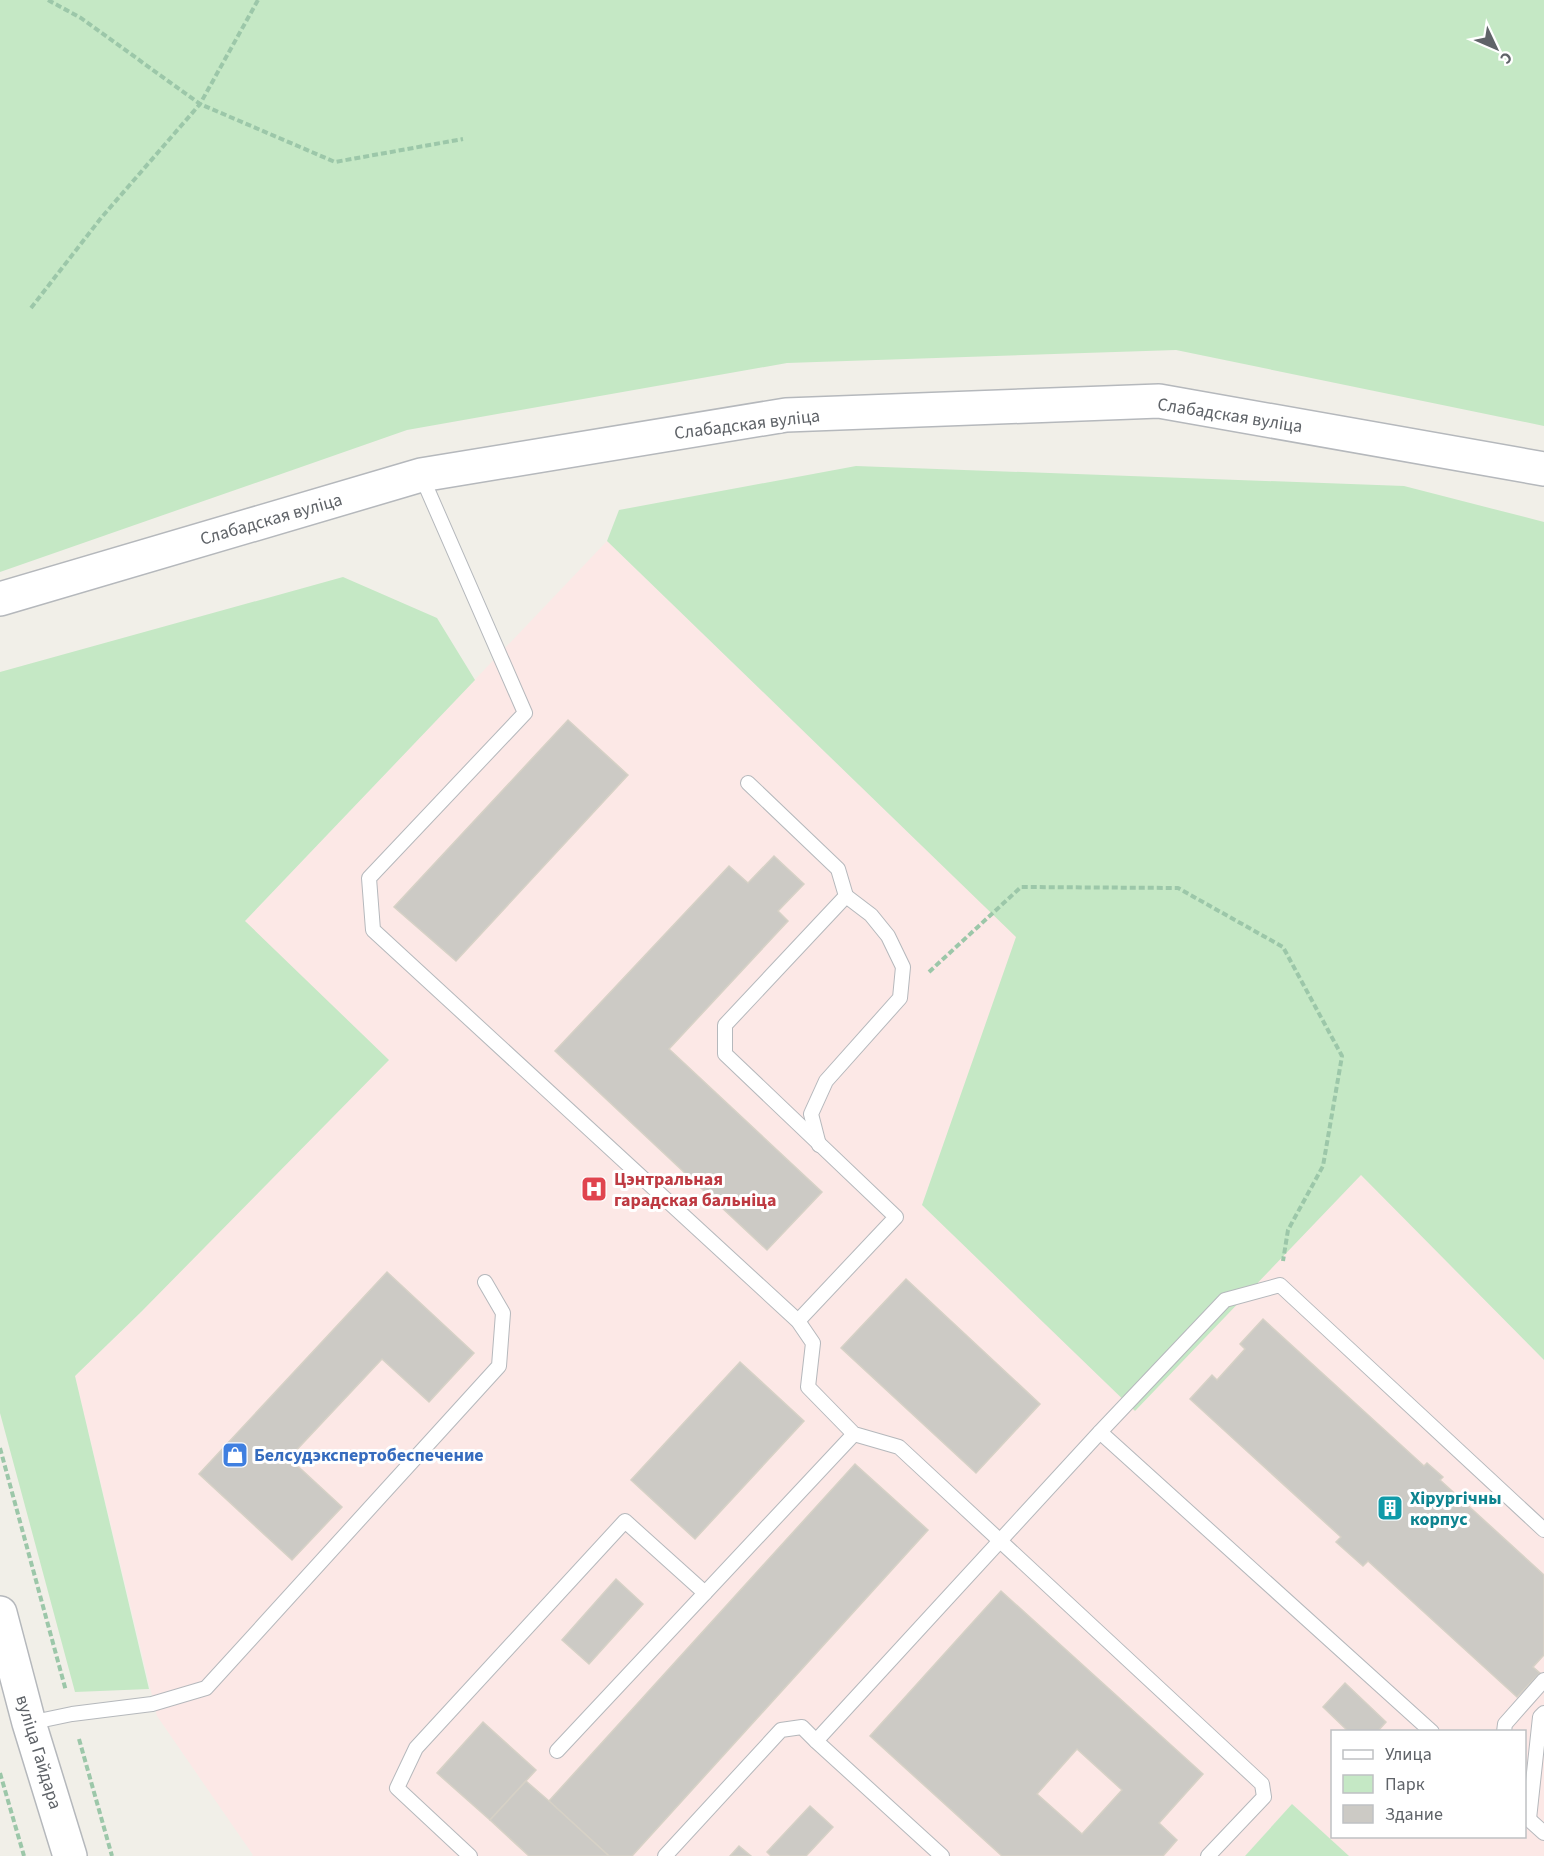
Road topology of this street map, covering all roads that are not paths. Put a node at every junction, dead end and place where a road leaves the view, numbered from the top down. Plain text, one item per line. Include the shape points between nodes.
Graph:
1 (1544, 469) edge
2 (422, 475) junction
3 (0, 599) edge
4 (748, 783) dead end
5 (846, 896) junction
6 (819, 1144) junction
7 (485, 1282) dead end
8 (798, 1321) junction
9 (1100, 1432) junction
10 (854, 1434) junction
11 (1544, 1530) edge
12 (1000, 1540) junction
13 (705, 1593) junction
14 (0, 1613) edge
15 (1544, 1680) edge
16 (1544, 1713) edge
17 (29, 1723) junction
18 (1431, 1730) edge
19 (1504, 1730) edge
20 (816, 1741) junction
21 (557, 1751) dead end
22 (1527, 1817) edge
23 (1544, 1833) edge
24 (70, 1856) edge
25 (470, 1856) edge
26 (665, 1856) edge
27 (942, 1856) edge
28 (1208, 1856) edge

1 - 2 street, Слабадская вуліца via 1159,401 786,415
2 - 3 street, Слабадская вуліца
2 - 8 lane via 525,713 369,878 373,930
4 - 5 lane via 838,868
5 - 6 lane via 871,915 888,936 903,966 900,998 826,1081 812,1114
5 - 6 lane via 725,1025 725,1054
6 - 8 lane via 896,1217
7 - 17 lane via 502,1313 499,1366 206,1688 152,1704
8 - 10 lane via 813,1342 808,1387
9 - 11 lane via 1225,1300 1280,1285
9 - 12 lane
9 - 18 lane
10 - 12 lane via 899,1447
10 - 13 lane
12 - 20 lane
12 - 28 lane via 1262,1784 1264,1797
13 - 21 lane
13 - 25 lane via 625,1521 416,1748 397,1788
14 - 17 street, вуліца Гайдара
15 - 19 lane via 1505,1724
16 - 22 lane via 1540,1717
17 - 24 street, вуліца Гайдара
20 - 26 lane via 802,1727 781,1730
20 - 27 lane
22 - 23 lane

